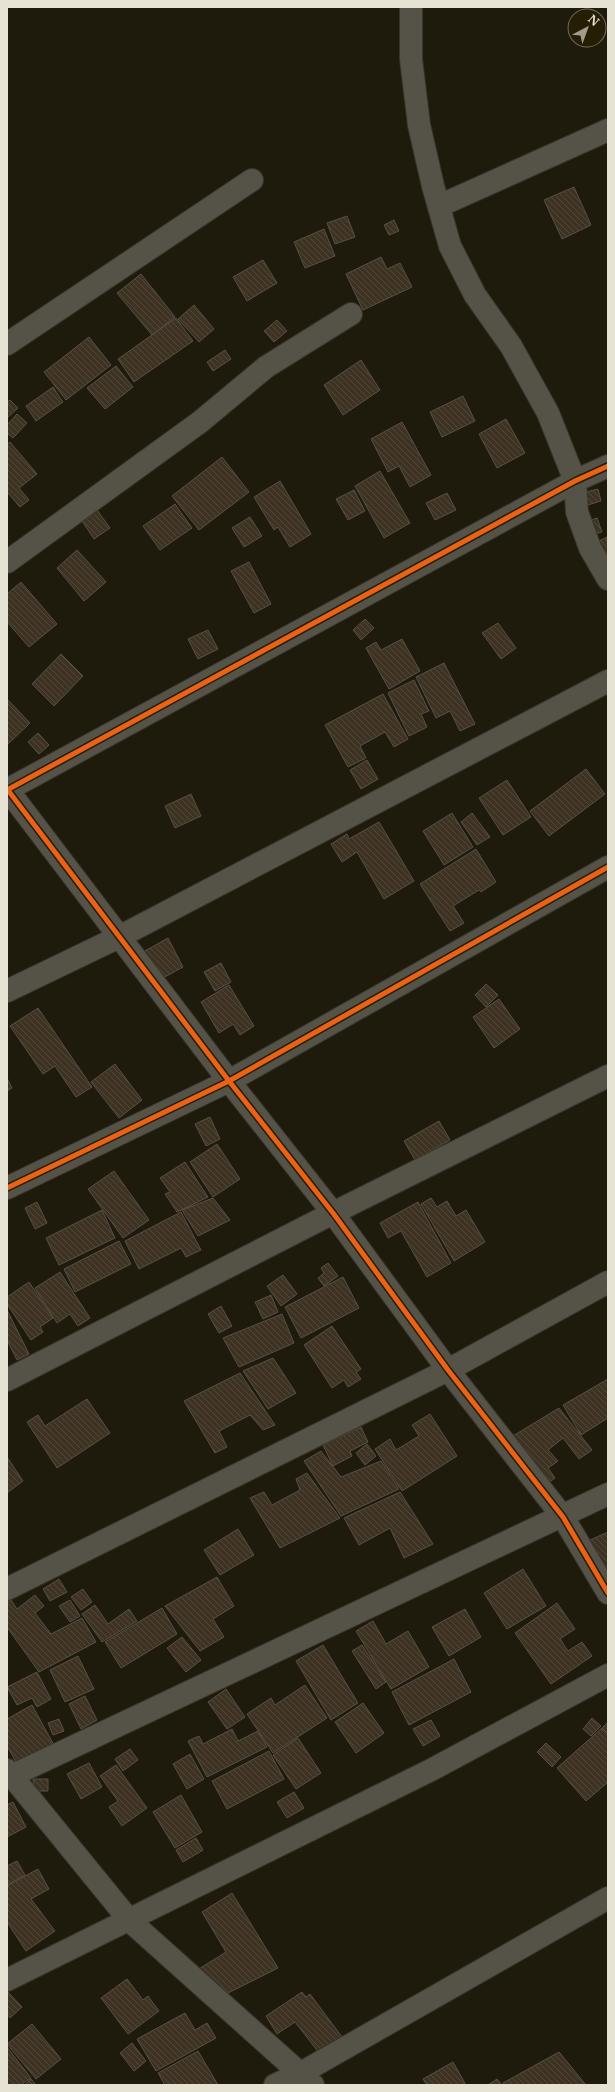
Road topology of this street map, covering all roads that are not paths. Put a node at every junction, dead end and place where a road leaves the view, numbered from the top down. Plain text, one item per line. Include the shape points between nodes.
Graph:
1 (410, 7) edge
2 (608, 130) edge
3 (252, 180) dead end
4 (439, 206) junction
5 (351, 314) dead end
6 (7, 344) edge
7 (608, 466) edge
8 (574, 481) junction
9 (7, 562) edge
10 (608, 579) edge
11 (608, 681) edge
12 (7, 790) edge
13 (608, 867) edge
14 (119, 937) junction
15 (7, 991) edge
16 (608, 1076) edge
17 (229, 1081) junction
18 (7, 1188) edge
19 (332, 1213) junction
20 (608, 1282) edge
21 (448, 1370) junction
22 (7, 1380) edge
23 (608, 1494) edge
24 (562, 1517) junction
25 (7, 1589) edge
26 (608, 1593) edge
27 (608, 1675) edge
28 (9, 1775) edge
29 (608, 1898) edge
30 (130, 1921) junction
31 (7, 1980) edge
32 (307, 2079) edge
33 (275, 2085) edge

1 - 4 street via 411,59 419,125
2 - 4 street
3 - 6 street
4 - 8 street via 450,246 475,295 511,346 548,413
5 - 9 street via 266,366 200,422
7 - 8 street
8 - 10 street via 577,512 590,548
8 - 12 street
11 - 14 street
12 - 14 street
13 - 17 street
14 - 15 street
14 - 17 street
16 - 19 street
17 - 18 street
17 - 19 street
19 - 21 street
19 - 22 street
20 - 21 street
21 - 24 street
21 - 25 street
23 - 24 street
24 - 26 street
24 - 28 street
27 - 30 street via 432,1770
28 - 30 street
29 - 32 street
30 - 31 street
30 - 32 street
32 - 33 street

